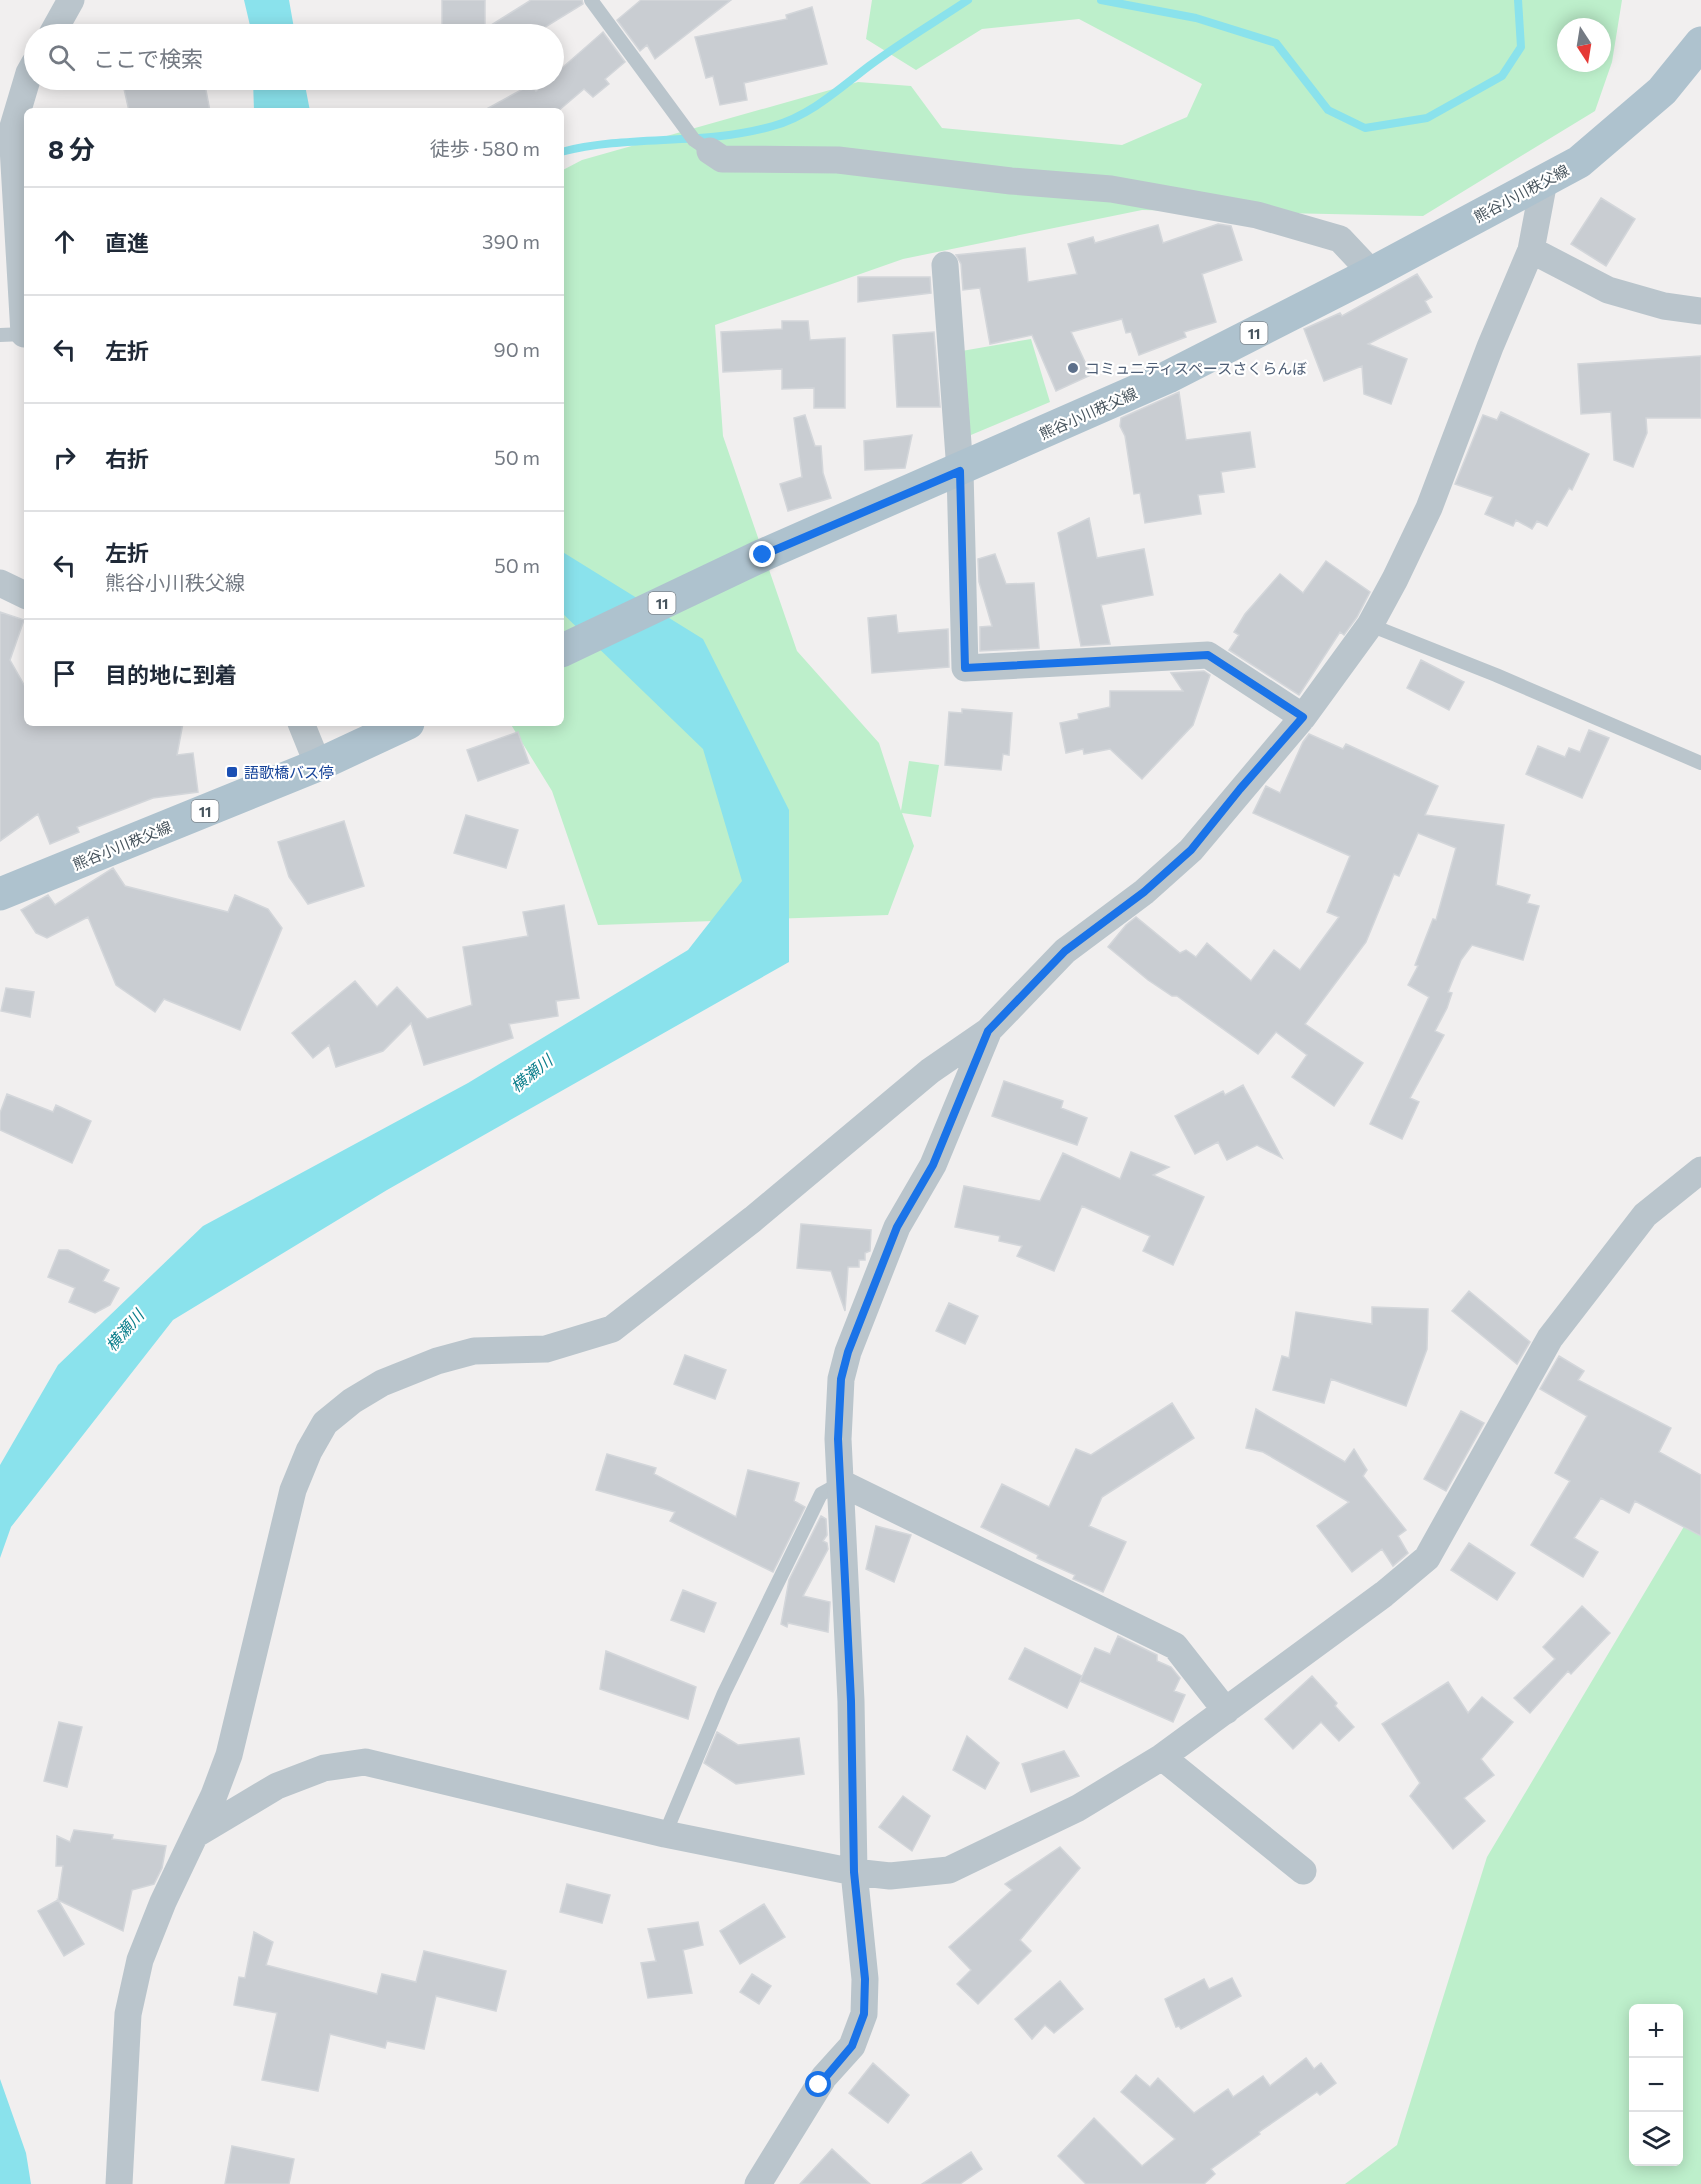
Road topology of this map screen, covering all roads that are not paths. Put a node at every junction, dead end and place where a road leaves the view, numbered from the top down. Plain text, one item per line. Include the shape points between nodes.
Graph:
1 (71, 0) edge
2 (591, 0) edge
3 (58, 24) edge
4 (1701, 43) edge
5 (24, 90) edge
6 (710, 151) joint
7 (1544, 181) junction
8 (1531, 250) junction
9 (945, 265) dead end
10 (1372, 273) junction
11 (0, 310) edge
12 (1701, 311) edge
13 (17, 335) edge
14 (960, 471) junction
15 (0, 583) edge
16 (24, 595) edge
17 (1370, 625) junction
18 (564, 650) edge
19 (1303, 717) junction
20 (302, 726) edge
21 (402, 726) edge
22 (1701, 763) edge
23 (318, 765) junction
24 (0, 894) edge
25 (988, 1031) junction
26 (1701, 1170) edge
27 (841, 1483) junction
28 (1226, 1712) junction
29 (1162, 1756) junction
30 (665, 1834) junction
31 (195, 1835) junction
32 (1303, 1871) dead end
33 (854, 1872) junction
34 (118, 2184) edge
35 (758, 2184) edge

1 - 3 street
2 - 6 lane via 694,140
4 - 7 main road, 熊谷小川秩父線 / 11 via 1662,91 1617,132 1580,162
5 - 13 street via 12,130
6 - 10 street via 722,159 838,160 1111,189 1257,215 1340,239
7 - 8 street
7 - 10 main road, 熊谷小川秩父線 / 11
8 - 12 street via 1608,290 1664,306
8 - 17 street via 1429,508
9 - 14 street
10 - 14 main road, 熊谷小川秩父線 / 11 via 1168,377
11 - 13 street
14 - 18 main road, 熊谷小川秩父線 / 11 via 763,555
14 - 19 street via 965,668 1208,655
15 - 16 street
17 - 19 street
17 - 22 lane
19 - 25 street via 1191,850 1144,892 1065,951
20 - 23 street
21 - 23 main road, 熊谷小川秩父線 / 11
23 - 24 main road, 熊谷小川秩父線 / 11
25 - 27 street via 933,1165 897,1227 848,1352 841,1379
25 - 31 street via 930,1071 745,1226 612,1329 546,1349 474,1351 437,1361 382,1383 325,1423 293,1490 229,1755
26 - 28 street via 1645,1215 1550,1338 1427,1558
27 - 28 street via 1175,1646
27 - 30 lane via 821,1494 724,1693
27 - 33 street
28 - 29 street
29 - 32 street
29 - 33 street via 1078,1808 949,1870 891,1876
30 - 31 street via 364,1762 324,1768 277,1786
30 - 33 street
31 - 34 street via 140,1960 128,2014
33 - 35 street via 865,1979 864,2014 852,2046 824,2077

